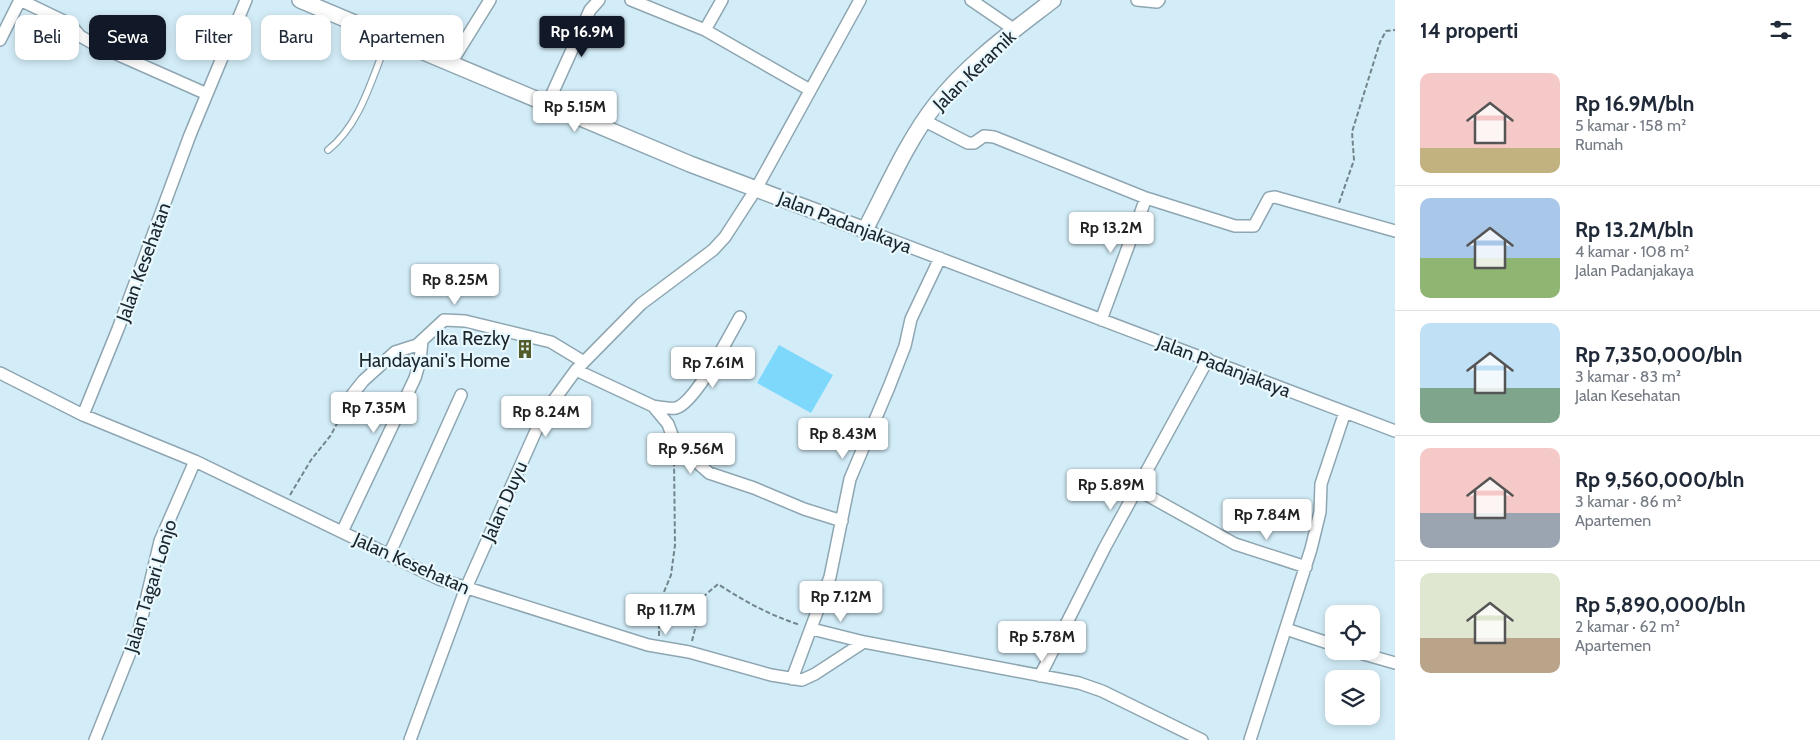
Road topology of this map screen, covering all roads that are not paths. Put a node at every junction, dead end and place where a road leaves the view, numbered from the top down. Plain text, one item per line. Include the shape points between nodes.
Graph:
1 (20, 0) edge
2 (246, 0) edge
3 (300, 0) edge
4 (490, 0) edge
5 (599, 0) edge
6 (631, 0) edge
7 (722, 0) edge
8 (860, 0) edge
9 (971, 0) edge
10 (1053, 0) edge
11 (1137, 0) edge
12 (1159, 0) edge
13 (341, 17) edge
14 (705, 30) junction
15 (1015, 30) junction
16 (0, 40) edge
17 (378, 60) edge
18 (444, 60) edge
19 (451, 63) junction
20 (810, 90) junction
21 (207, 94) junction
22 (547, 105) junction
23 (925, 120) junction
24 (328, 150) dead end
25 (756, 189) junction
26 (1146, 198) junction
27 (865, 230) junction
28 (1395, 231) edge
29 (940, 258) junction
30 (740, 317) dead end
31 (1101, 320) junction
32 (422, 341) junction
33 (1208, 359) junction
34 (580, 366) junction
35 (0, 373) edge
36 (352, 395) road end
37 (461, 395) dead end
38 (652, 406) junction
39 (1345, 412) junction
40 (83, 415) junction
41 (1395, 431) edge
42 (195, 461) junction
43 (1138, 490) junction
44 (842, 521) junction
45 (342, 532) junction
46 (390, 555) junction
47 (1306, 567) junction
48 (466, 588) junction
49 (812, 629) junction
50 (1286, 629) junction
51 (864, 642) junction
52 (1325, 642) edge
53 (1380, 659) edge
54 (1395, 663) edge
55 (1040, 676) junction
56 (792, 679) junction
57 (95, 740) edge
58 (410, 740) edge
59 (1202, 740) edge
60 (1250, 740) edge

1 - 16 street
1 - 21 street via 70,24 80,36 94,44
2 - 21 street, Jalan Kesehatan
3 - 13 street, Jalan Padanjakaya
4 - 19 street
5 - 22 street via 590,10
6 - 14 street
7 - 14 street
8 - 20 street, Jalan Duyu
9 - 15 street
10 - 15 street, Jalan Keramik
11 - 12 street
14 - 20 street
15 - 23 street, Jalan Keramik via 953,86
17 - 24 lane via 352,123
18 - 19 street, Jalan Padanjakaya
19 - 22 street, Jalan Padanjakaya
20 - 25 street, Jalan Duyu
21 - 40 street, Jalan Kesehatan
22 - 25 street, Jalan Padanjakaya
23 - 26 street via 968,143 984,136 994,137
23 - 27 street, Jalan Keramik
25 - 27 street, Jalan Padanjakaya
25 - 34 street, Jalan Duyu via 718,245 650,296
26 - 28 street via 1245,227 1255,224 1262,208 1272,197 1281,198
26 - 31 street
27 - 29 street, Jalan Padanjakaya
29 - 31 street, Jalan Padanjakaya
29 - 44 street via 912,319 905,346 850,479
30 - 38 street via 699,386 682,405 673,408
31 - 33 street, Jalan Padanjakaya
32 - 34 street via 440,323 455,319 551,342
32 - 36 street via 412,348 396,352 363,380
32 - 45 street via 415,378
33 - 39 street, Jalan Padanjakaya
33 - 43 street
34 - 38 street
34 - 48 street, Jalan Duyu via 538,425
35 - 40 street
37 - 46 street
38 - 44 street via 668,424 675,444 709,473
39 - 41 street, Jalan Padanjakaya
39 - 47 street via 1321,484 1320,512
40 - 42 street, Jalan Kesehatan
42 - 45 street, Jalan Kesehatan
42 - 57 street, Jalan Tagari Lonjo via 160,541 136,640
43 - 47 street via 1236,544
43 - 55 street
44 - 49 street via 830,576
45 - 46 street, Jalan Kesehatan
46 - 48 street, Jalan Kesehatan
47 - 50 street
48 - 56 street, Jalan Kesehatan via 658,648 689,652
48 - 58 street, Jalan Duyu
49 - 51 street
49 - 56 street
50 - 52 street
50 - 60 street
51 - 55 street
51 - 56 street, Jalan Kesehatan via 808,678
53 - 54 street
55 - 59 street via 1096,688

